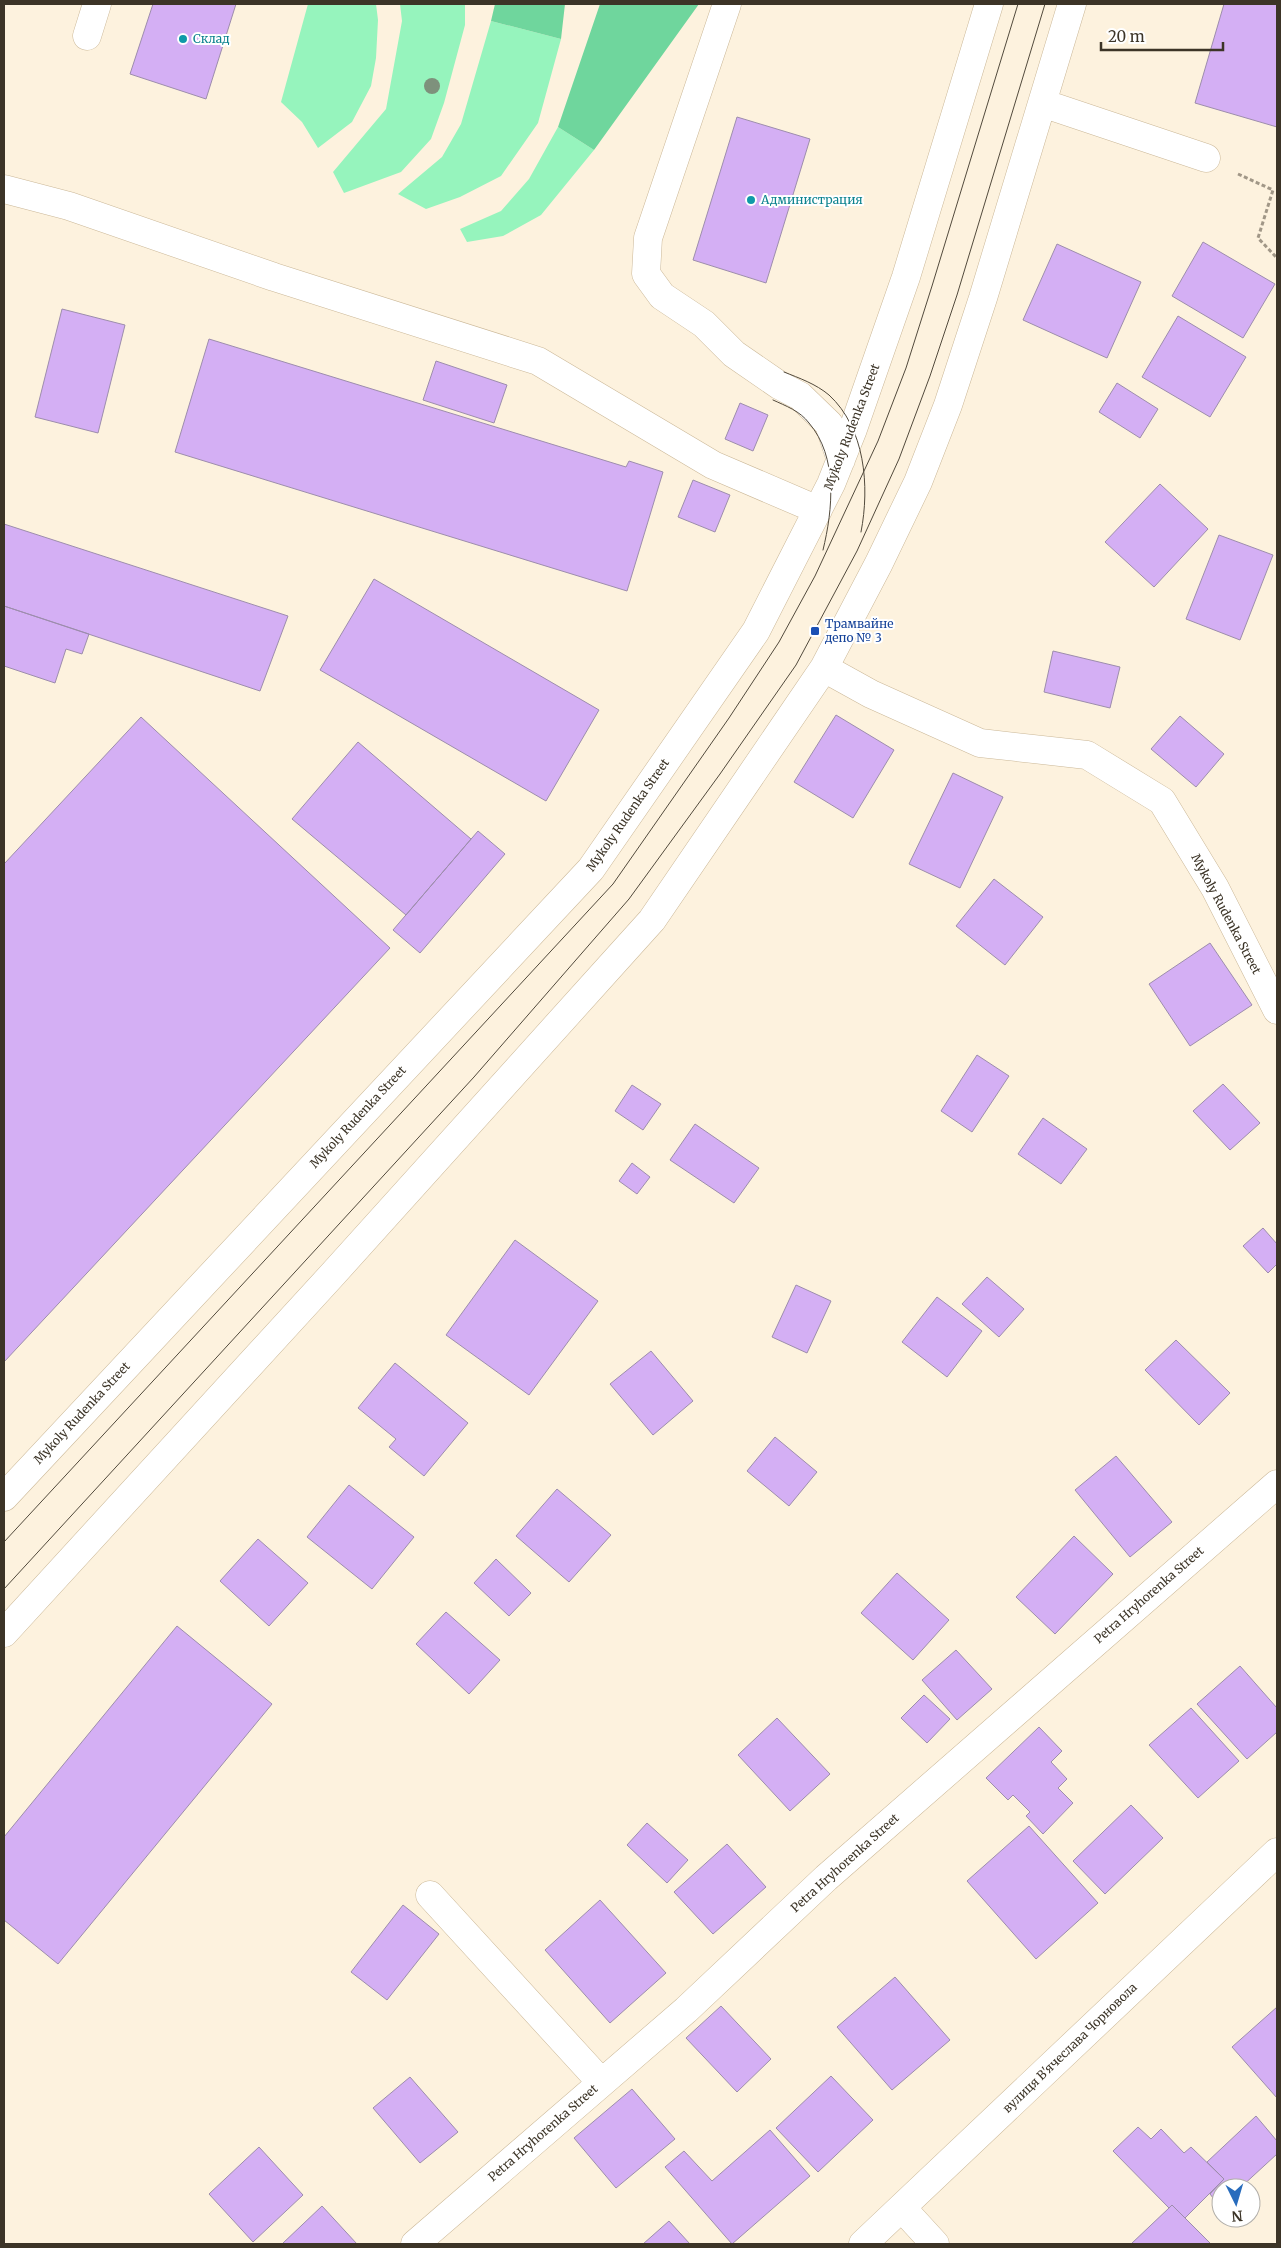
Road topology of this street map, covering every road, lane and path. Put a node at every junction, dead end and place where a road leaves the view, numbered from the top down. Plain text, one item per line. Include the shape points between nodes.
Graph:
1 (97, 4) edge
2 (727, 4) edge
3 (988, 4) edge
4 (1072, 4) edge
5 (87, 36) dead end
6 (1042, 103) junction
7 (1206, 158) joint
8 (4, 189) edge
9 (1277, 258) edge
10 (841, 460) junction
11 (818, 510) junction
12 (824, 668) junction
13 (1277, 1010) edge
14 (1277, 1484) edge
15 (4, 1497) edge
16 (4, 1633) edge
17 (1277, 1852) edge
18 (430, 1895) dead end
19 (601, 2082) junction
20 (902, 2208) junction
21 (415, 2244) edge
22 (863, 2244) edge
23 (936, 2244) edge

1 - 5 street
2 - 10 street via 648,238 646,274 662,296 704,324 734,354 800,396 830,424
3 - 10 street, Mykoly Rudenka Street via 903,286
4 - 6 street
6 - 7 street
6 - 12 street via 944,414 906,506
7 - 9 path via 1273,190 1258,238
8 - 11 street via 69,206 274,277 538,361 713,465
10 - 11 street, Mykoly Rudenka Street
11 - 15 street, Mykoly Rudenka Street via 756,631 591,869
12 - 13 street, Mykoly Rudenka Street via 871,694 980,743 1087,755 1162,801 1216,888
12 - 16 street via 652,920
14 - 19 street, Petra Hryhorenka Street via 826,1878 686,2010
17 - 20 street, вулиця В'ячеслава Чорновола
18 - 19 street
19 - 21 street, Petra Hryhorenka Street
20 - 22 street, вулиця В'ячеслава Чорновола
20 - 23 street

